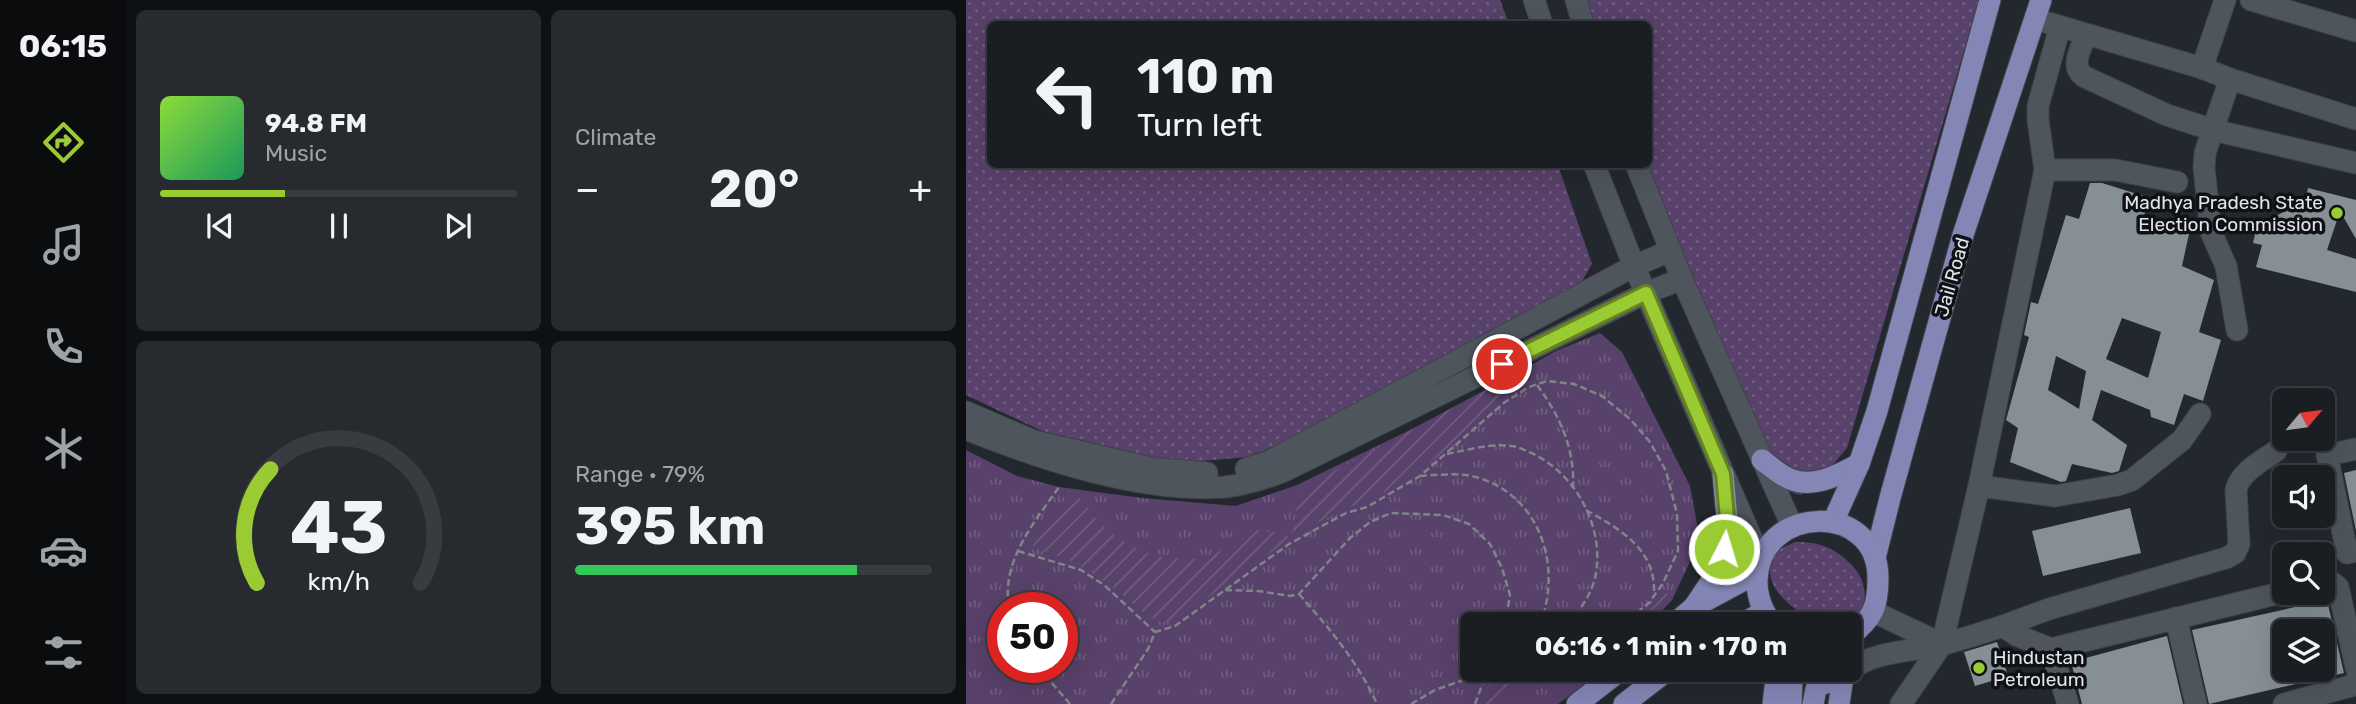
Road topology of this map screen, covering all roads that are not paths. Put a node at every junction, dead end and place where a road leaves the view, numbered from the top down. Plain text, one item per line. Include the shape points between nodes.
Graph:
1 (1534, 0) edge
2 (1576, 0) edge
3 (1990, 0) edge
4 (2225, 0) edge
5 (2251, 0) edge
6 (2038, 9) edge
7 (1541, 21) edge
8 (1582, 21) edge
9 (2060, 27) junction
10 (2356, 31) edge
11 (2086, 35) junction
12 (2202, 68) junction
13 (2230, 79) junction
14 (2356, 119) edge
15 (2213, 130) junction
16 (2356, 163) edge
17 (1596, 168) edge
18 (1638, 168) edge
19 (2045, 170) junction
20 (2177, 182) dead end
21 (1670, 251) junction
22 (1634, 266) junction
23 (1682, 279) junction
24 (1646, 293) junction
25 (2237, 330) dead end
26 (966, 412) edge
27 (2200, 414) dead end
28 (966, 429) edge
29 (2356, 449) edge
30 (2275, 452) edge
31 (1762, 460) junction
32 (1859, 464) junction
33 (1723, 474) junction
34 (1979, 486) junction
35 (1833, 522) junction
36 (1791, 526) junction
37 (2356, 551) edge
38 (1875, 558) junction
39 (1759, 566) junction
40 (2335, 584) edge
41 (2272, 595) edge
42 (1694, 607) junction
43 (1688, 612) edge
44 (1767, 612) edge
45 (1874, 612) junction
46 (2175, 618) junction
47 (1862, 627) edge
48 (1996, 628) junction
49 (1942, 644) junction
50 (2051, 649) junction
51 (1862, 662) edge
52 (1605, 682) edge
53 (1653, 682) edge
54 (1787, 682) edge
55 (1826, 682) edge
56 (1844, 682) edge
57 (2355, 685) edge
58 (1814, 696) edge
59 (1577, 704) edge
60 (1625, 704) edge
61 (1773, 704) edge
62 (1839, 704) edge
63 (1901, 704) edge
64 (2068, 704) edge
65 (2196, 704) edge
66 (2284, 704) edge

1 - 7 street
2 - 8 street
3 - 32 main road, Jail Road
4 - 12 street
5 - 10 street
6 - 9 street
6 - 38 main road, Jail Road via 1963,235
9 - 11 street
9 - 19 street via 2038,106
11 - 12 street
11 - 15 street via 2076,65 2079,74 2167,115
12 - 13 street
13 - 14 street
13 - 15 street
15 - 16 street
15 - 25 street via 2204,168 2211,232 2225,266
17 - 22 street
18 - 21 street
19 - 20 street via 2115,170
19 - 34 street
21 - 22 street
21 - 23 street
22 - 24 street
22 - 26 street via 1249,469 1199,473 1151,468 1034,441
23 - 24 street
23 - 31 street
24 - 28 street via 1258,481 1208,487 1131,480 1030,455
24 - 33 street
27 - 34 street via 2182,440 2132,480 2118,485 2055,496
29 - 37 street via 2327,455 2347,553
30 - 48 street via 2238,482 2239,544 2235,553
31 - 32 main road via 1790,480 1801,481 1824,481
31 - 36 street
32 - 35 main road, Jail Road
33 - 39 street
33 - 42 main road via 1728,529 1719,570
34 - 49 street
35 - 36 main road
35 - 38 main road via 1854,530
36 - 39 main road via 1777,536
38 - 45 main road via 1878,600
39 - 42 main road
39 - 44 main road via 1757,587
40 - 57 street
41 - 46 street
42 - 43 main road
45 - 47 main road
45 - 49 street
46 - 50 street
46 - 65 street
48 - 49 street
48 - 50 street
49 - 51 street
49 - 63 street
50 - 64 street
52 - 59 main road
53 - 60 main road
54 - 61 main road
55 - 58 main road
56 - 62 main road
57 - 66 street

